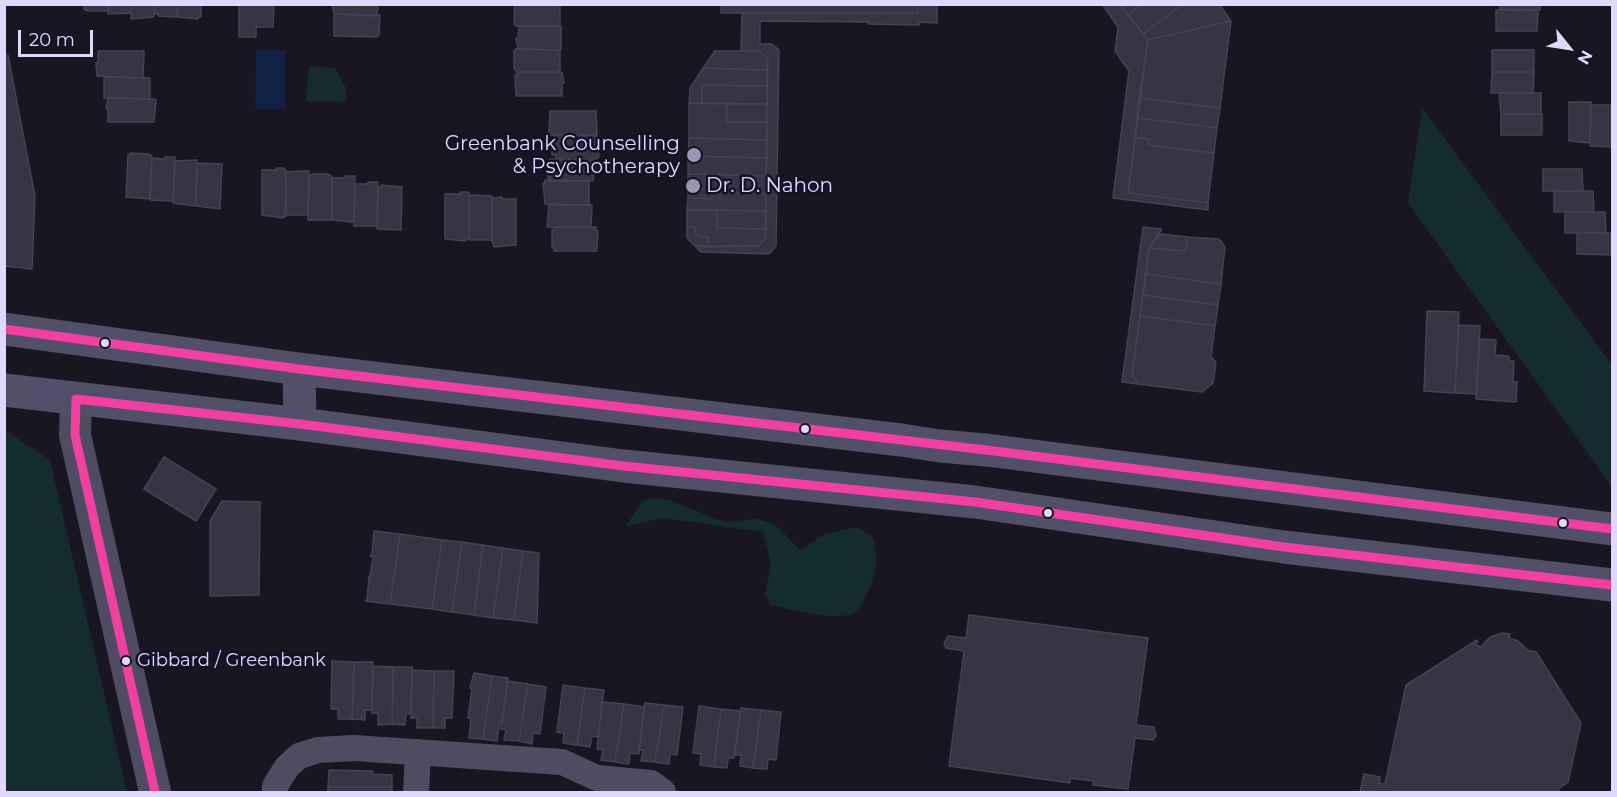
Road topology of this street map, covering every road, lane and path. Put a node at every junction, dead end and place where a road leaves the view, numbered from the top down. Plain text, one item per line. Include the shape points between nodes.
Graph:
1 (4, 329) edge
2 (299, 369) junction
3 (4, 390) edge
4 (76, 399) junction
5 (300, 424) junction
6 (1612, 530) edge
7 (1612, 585) edge
8 (418, 752) junction
9 (155, 792) edge
10 (274, 792) edge
11 (416, 792) edge
12 (663, 792) edge

1 - 2 main road
2 - 5 main road
2 - 6 main road via 986,450
3 - 4 main road
4 - 5 main road
4 - 9 street via 75,435
5 - 7 main road via 624,466 975,502 1284,547
8 - 10 street via 318,750 299,756 287,767
8 - 11 street
8 - 12 street via 562,762 597,778 651,783

